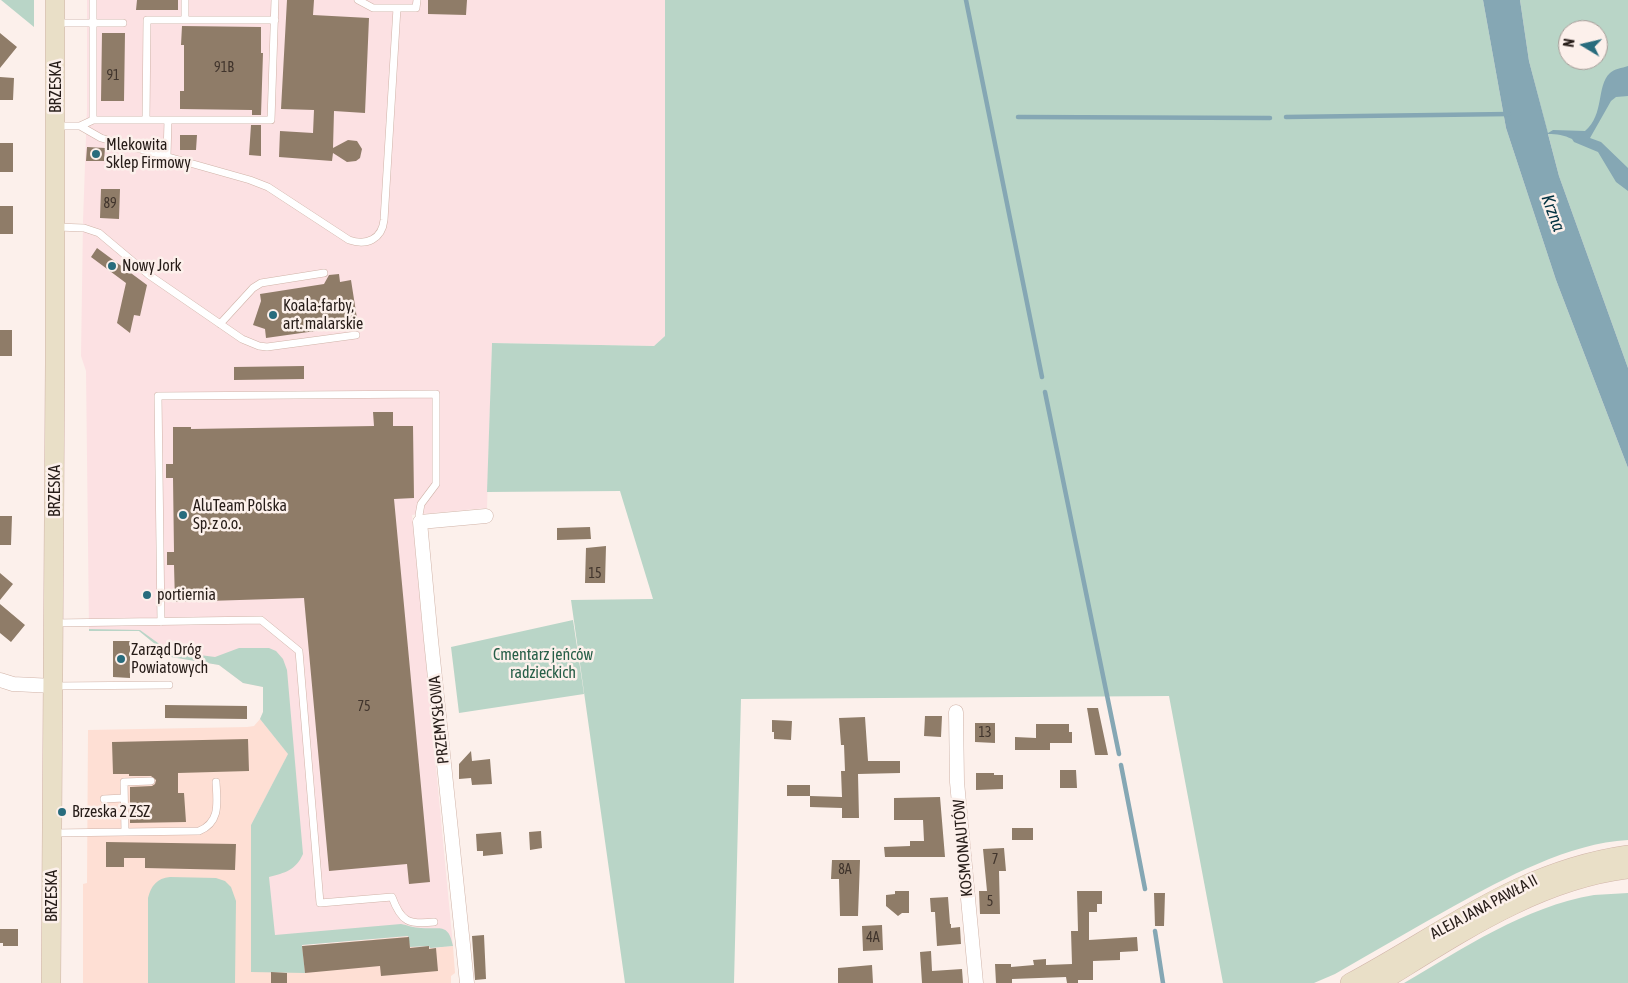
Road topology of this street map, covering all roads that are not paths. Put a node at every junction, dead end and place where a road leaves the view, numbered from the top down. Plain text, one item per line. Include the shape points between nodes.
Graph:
1 (55, 0) edge
2 (94, 0) edge
3 (185, 0) edge
4 (275, 0) edge
5 (358, 0) edge
6 (417, 0) edge
7 (397, 8) junction
8 (184, 20) junction
9 (275, 20) junction
10 (56, 23) junction
11 (94, 23) junction
12 (123, 23) dead end
13 (93, 120) junction
14 (146, 120) junction
15 (168, 120) junction
16 (56, 126) junction
17 (80, 126) junction
18 (167, 156) junction
19 (56, 227) junction
20 (324, 273) dead end
21 (220, 324) junction
22 (356, 335) dead end
23 (486, 516) dead end
24 (420, 522) junction
25 (161, 622) junction
26 (54, 623) junction
27 (0, 680) edge
28 (169, 685) dead end
29 (54, 686) junction
30 (956, 712) dead end
31 (151, 781) dead end
32 (216, 782) dead end
33 (124, 798) junction
34 (104, 799) dead end
35 (125, 832) junction
36 (52, 833) junction
37 (1628, 855) edge
38 (1628, 869) edge
39 (434, 922) dead end
40 (52, 983) edge
41 (467, 983) edge
42 (976, 983) edge
43 (1350, 983) edge
44 (1379, 983) edge

1 - 10 street, BRZESKA
2 - 11 lane
3 - 8 lane
4 - 9 lane
5 - 7 lane via 373,8
6 - 7 lane via 416,8
7 - 18 lane via 384,220 382,231 370,242 349,240 268,187
8 - 9 lane
8 - 14 lane via 147,20
9 - 15 lane via 272,120
10 - 11 lane
10 - 16 street, BRZESKA
11 - 12 lane
11 - 13 lane
13 - 14 lane
13 - 17 lane
14 - 15 lane
15 - 18 lane
16 - 17 lane
16 - 19 street, BRZESKA
17 - 18 lane via 102,138
19 - 21 lane via 84,228 100,233 149,275
19 - 26 street, BRZESKA
20 - 21 lane via 261,282
21 - 22 lane via 242,339 267,347
23 - 24 street
24 - 25 lane via 422,504 436,484 436,394 158,396
24 - 41 street, PRZEMYSŁOWA
25 - 26 lane
25 - 39 lane via 261,620 298,652 320,903 392,897 405,920 418,924
26 - 29 street, BRZESKA
27 - 29 street via 13,684
28 - 29 lane
29 - 36 street, BRZESKA
30 - 42 street, KOSMONAUTÓW via 957,782
31 - 33 lane via 124,782
32 - 35 lane via 216,815 206,828 188,832
33 - 34 lane
33 - 35 lane
35 - 36 lane
36 - 40 street, BRZESKA
37 - 43 street, ALEJA JANA PAWŁA II via 1570,867 1524,885 1440,929
38 - 44 street, ALEJA JANA PAWŁA II via 1573,881 1528,898

